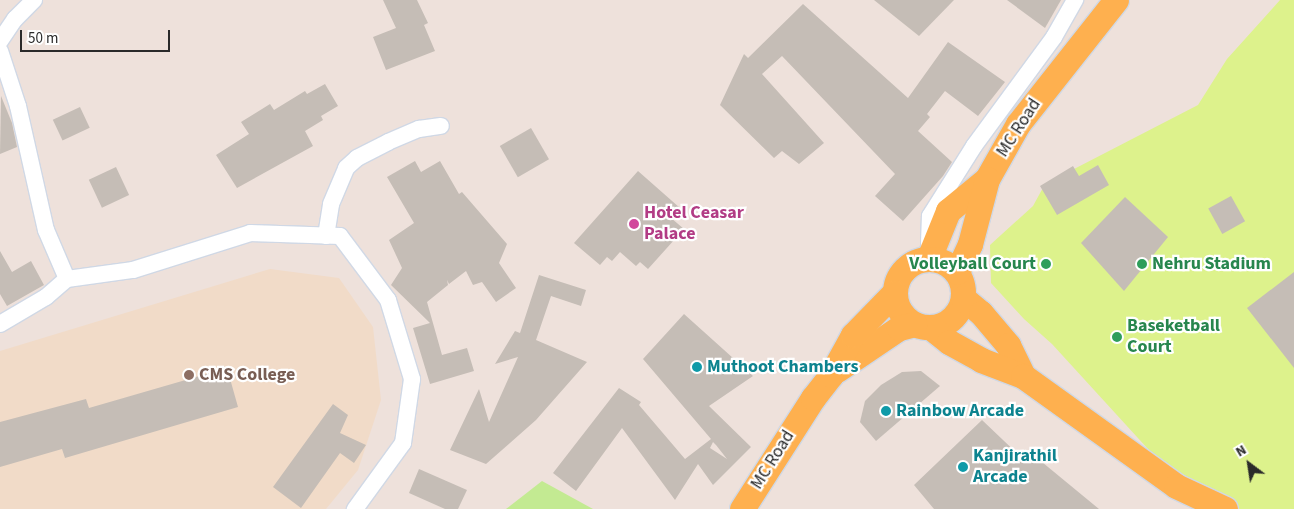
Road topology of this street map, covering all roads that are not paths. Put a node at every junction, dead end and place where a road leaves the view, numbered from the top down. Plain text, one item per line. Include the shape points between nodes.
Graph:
1 (34, 0) edge
2 (1076, 0) edge
3 (1116, 0) edge
4 (0, 42) edge
5 (0, 51) edge
6 (441, 126) dead end
7 (987, 179) junction
8 (326, 236) junction
9 (928, 258) junction
10 (956, 272) junction
11 (67, 279) junction
12 (894, 293) junction
13 (963, 298) junction
14 (0, 324) edge
15 (923, 326) junction
16 (831, 375) junction
17 (1023, 376) junction
18 (355, 509) edge
19 (742, 509) edge
20 (1225, 509) edge

1 - 4 street via 15,19
2 - 9 street via 1054,37 974,146 930,216
3 - 7 main road, MC Road via 1018,124
5 - 11 street via 18,106 46,230
6 - 8 street via 419,129 380,146 346,168 331,204
7 - 9 main road, MC Road via 948,211
7 - 10 main road via 970,244
8 - 11 street via 250,233 134,270
8 - 18 street via 340,236 388,300 412,379 403,443
9 - 10 main road via 939,260
9 - 12 main road, MC Road via 904,269
10 - 13 main road via 961,280
11 - 14 street
12 - 15 main road via 900,312
12 - 16 main road, MC Road via 853,335
13 - 15 main road via 952,318 942,324
13 - 17 main road via 981,313 1008,345
15 - 16 main road via 899,328
15 - 17 main road via 982,360
16 - 19 main road, MC Road
17 - 20 main road via 1176,486

